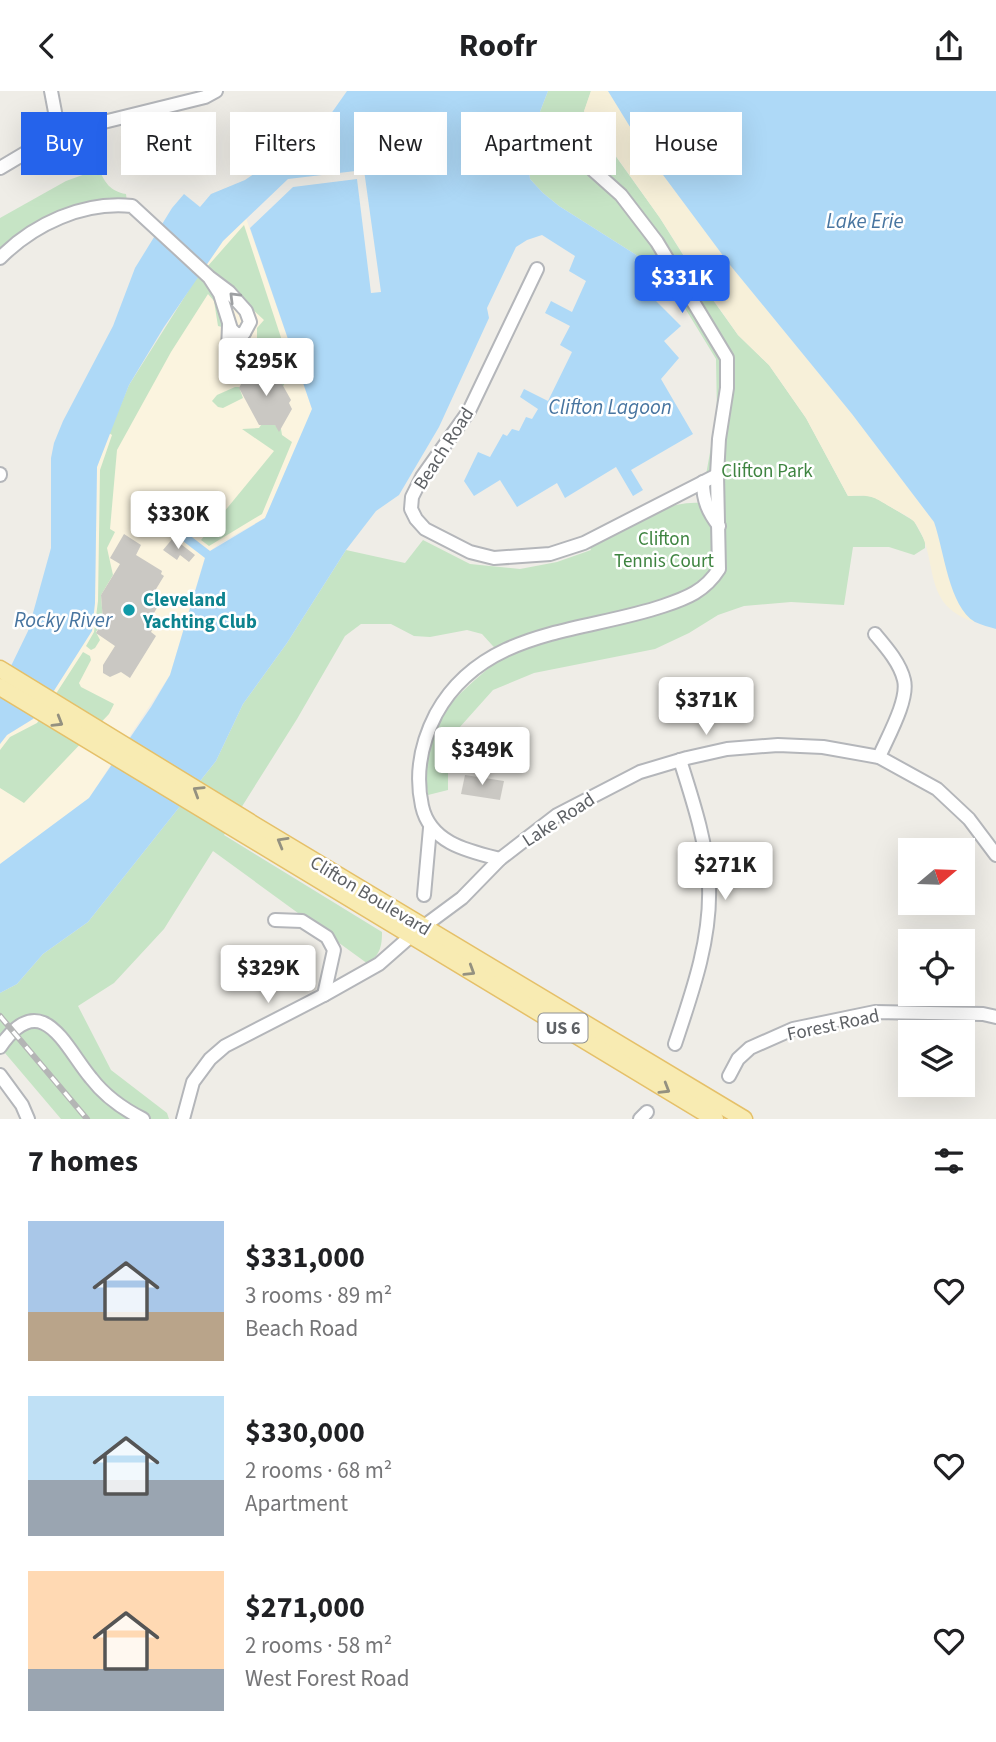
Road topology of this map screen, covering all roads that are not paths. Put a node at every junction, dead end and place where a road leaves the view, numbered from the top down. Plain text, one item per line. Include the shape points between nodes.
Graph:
1 (51, 91) edge
2 (216, 91) edge
3 (55, 112) edge
4 (107, 121) edge
5 (21, 156) edge
6 (0, 168) edge
7 (599, 175) edge
8 (0, 258) edge
9 (537, 269) dead end
10 (209, 277) junction
11 (717, 475) junction
12 (703, 482) junction
13 (719, 526) junction
14 (875, 634) dead end
15 (0, 670) edge
16 (0, 687) edge
17 (879, 757) junction
18 (680, 760) junction
19 (430, 828) junction
20 (252, 832) junction
21 (996, 855) edge
22 (500, 859) junction
23 (424, 895) dead end
24 (275, 920) dead end
25 (418, 931) junction
26 (324, 995) junction
27 (996, 1017) edge
28 (675, 1044) dead end
29 (0, 1047) edge
30 (0, 1075) edge
31 (729, 1076) dead end
32 (28, 1119) edge
33 (143, 1119) edge
34 (183, 1119) edge
35 (715, 1119) edge
36 (744, 1119) edge

1 - 3 street
2 - 4 street
5 - 6 street
7 - 11 street via 621,195 657,242 727,358
8 - 10 street via 19,239 65,214 119,204 132,206
9 - 12 street, Beach Road via 468,411 412,497 416,519 425,529 470,552 519,558 584,543
10 -> 10 street via 233,333 244,333 250,322 246,310
11 - 12 street, Beach Road
11 - 13 street
12 - 13 street via 709,514
13 - 19 street via 719,569 698,592 636,615 518,643 462,681 441,705 420,758 419,795
14 - 17 street via 905,681 902,704
20 -> 15 main road, Clifton Boulevard / US 6
16 -> 20 main road, Clifton Boulevard / US 6
17 - 18 street, Lake Road via 778,745
17 - 21 street, Lake Road via 937,789 969,819
18 - 22 street, Lake Road via 640,772 557,815
18 - 28 street via 697,815 709,887 705,941
19 - 22 street via 466,851
19 - 23 street
20 - 25 main road, Clifton Boulevard / US 6
22 - 25 street, Lake Road via 462,898
24 - 26 street via 302,921 327,937 334,950
25 - 26 street, Lake Road via 380,964
25 -> 35 main road, Clifton Boulevard / US 6
25 - 36 main road, Clifton Boulevard / US 6
26 - 34 street, Lake Road via 225,1046 210,1059 194,1082
27 - 31 street, Forest Road via 875,1012 793,1030 751,1048
29 - 33 street via 26,1024 44,1022 62,1037 101,1090
30 - 32 street

